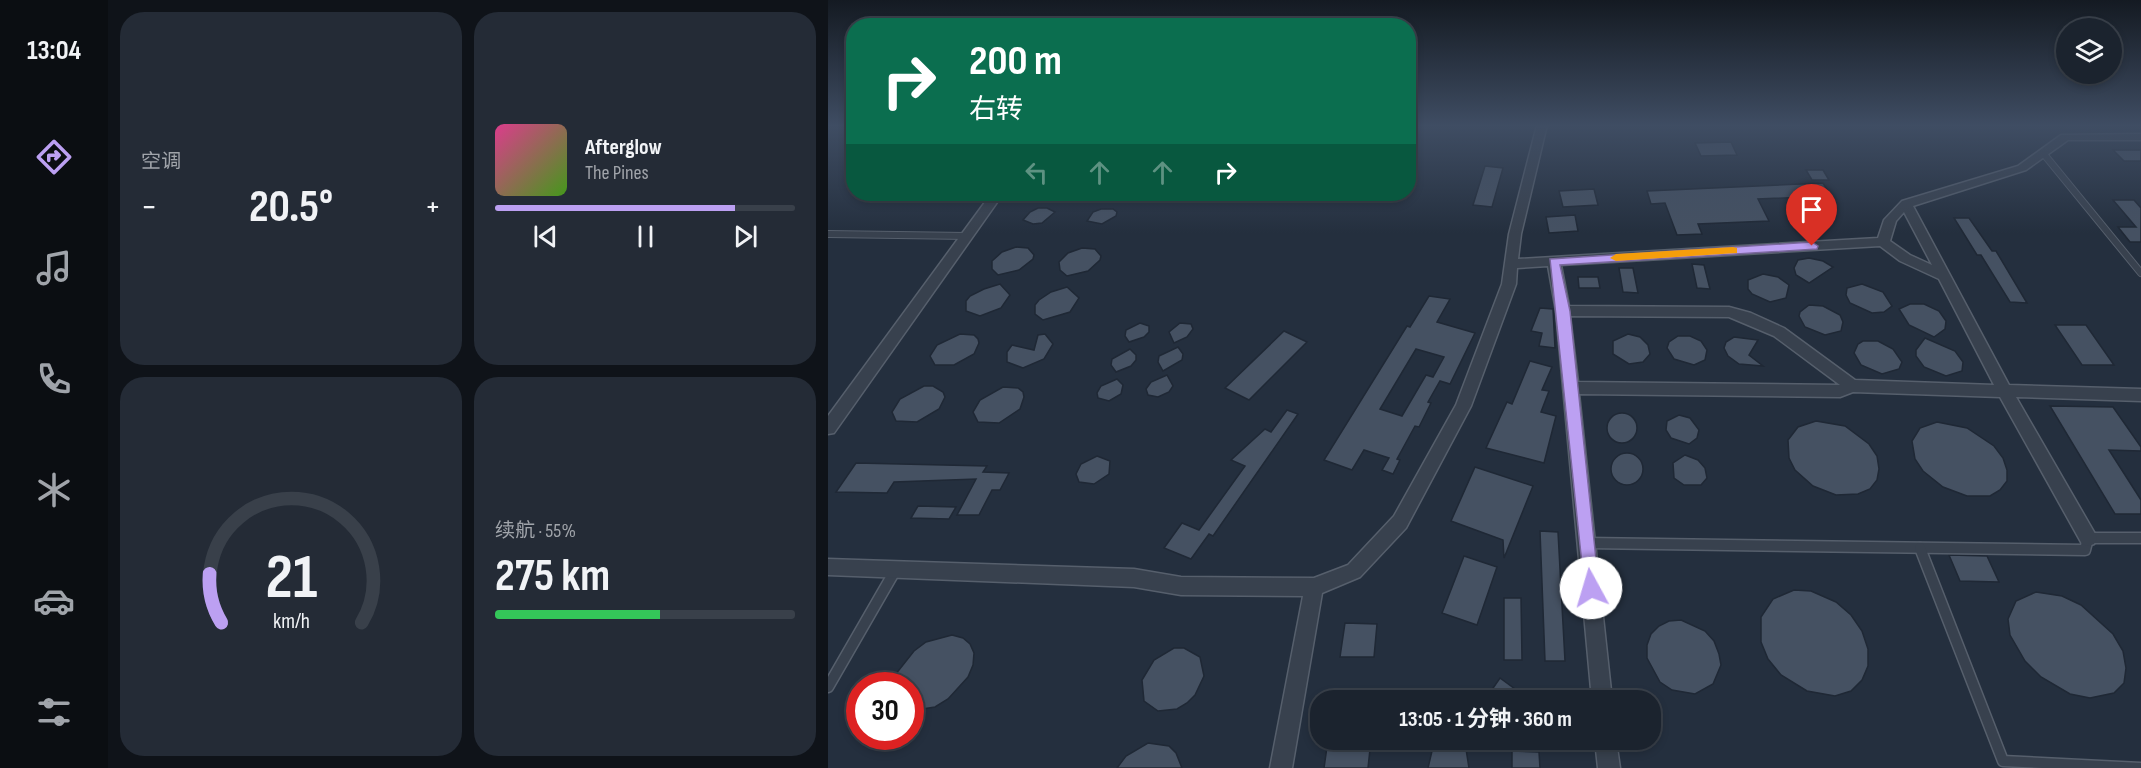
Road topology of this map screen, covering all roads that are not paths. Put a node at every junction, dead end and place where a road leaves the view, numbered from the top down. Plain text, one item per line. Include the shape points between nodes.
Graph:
1 (1533, 161) edge
2 (2032, 161) edge
3 (2049, 161) edge
4 (992, 201) edge
5 (1906, 204) junction
6 (828, 234) edge
7 (967, 236) junction
8 (1883, 242) junction
9 (1554, 261) junction
10 (1512, 264) junction
11 (2141, 273) edge
12 (1944, 276) junction
13 (1563, 311) junction
14 (1852, 386) junction
15 (1571, 388) junction
16 (2005, 392) junction
17 (2141, 395) edge
18 (828, 428) edge
19 (2088, 538) junction
20 (2141, 538) edge
21 (1587, 543) junction
22 (1920, 548) junction
23 (828, 567) edge
24 (897, 568) junction
25 (1314, 587) junction
26 (828, 687) edge
27 (1601, 690) edge
28 (1607, 750) edge
29 (1281, 768) edge
30 (1609, 768) edge
31 (2141, 768) edge

1 - 10 street via 1515,234
2 - 5 street via 2022,168
3 - 11 lane
4 - 7 street
5 - 8 street via 1890,220
5 - 12 street
6 - 7 lane
7 - 18 street
8 - 9 street
8 - 12 street via 1905,258
9 - 10 street
9 - 13 street
10 - 25 street via 1509,284 1463,406 1400,522 1354,571
12 - 16 street
13 - 14 street via 1729,312 1750,316 1797,344
13 - 15 street
14 - 15 street via 1840,391
14 - 16 street
15 - 21 street
16 - 17 street
16 - 19 street
19 - 20 lane
19 - 22 lane via 2085,550
21 - 22 lane
21 - 27 street
22 - 31 lane via 2003,761
23 - 24 street
24 - 25 street via 1134,578 1181,586
24 - 26 lane
25 - 29 street
28 - 30 street

